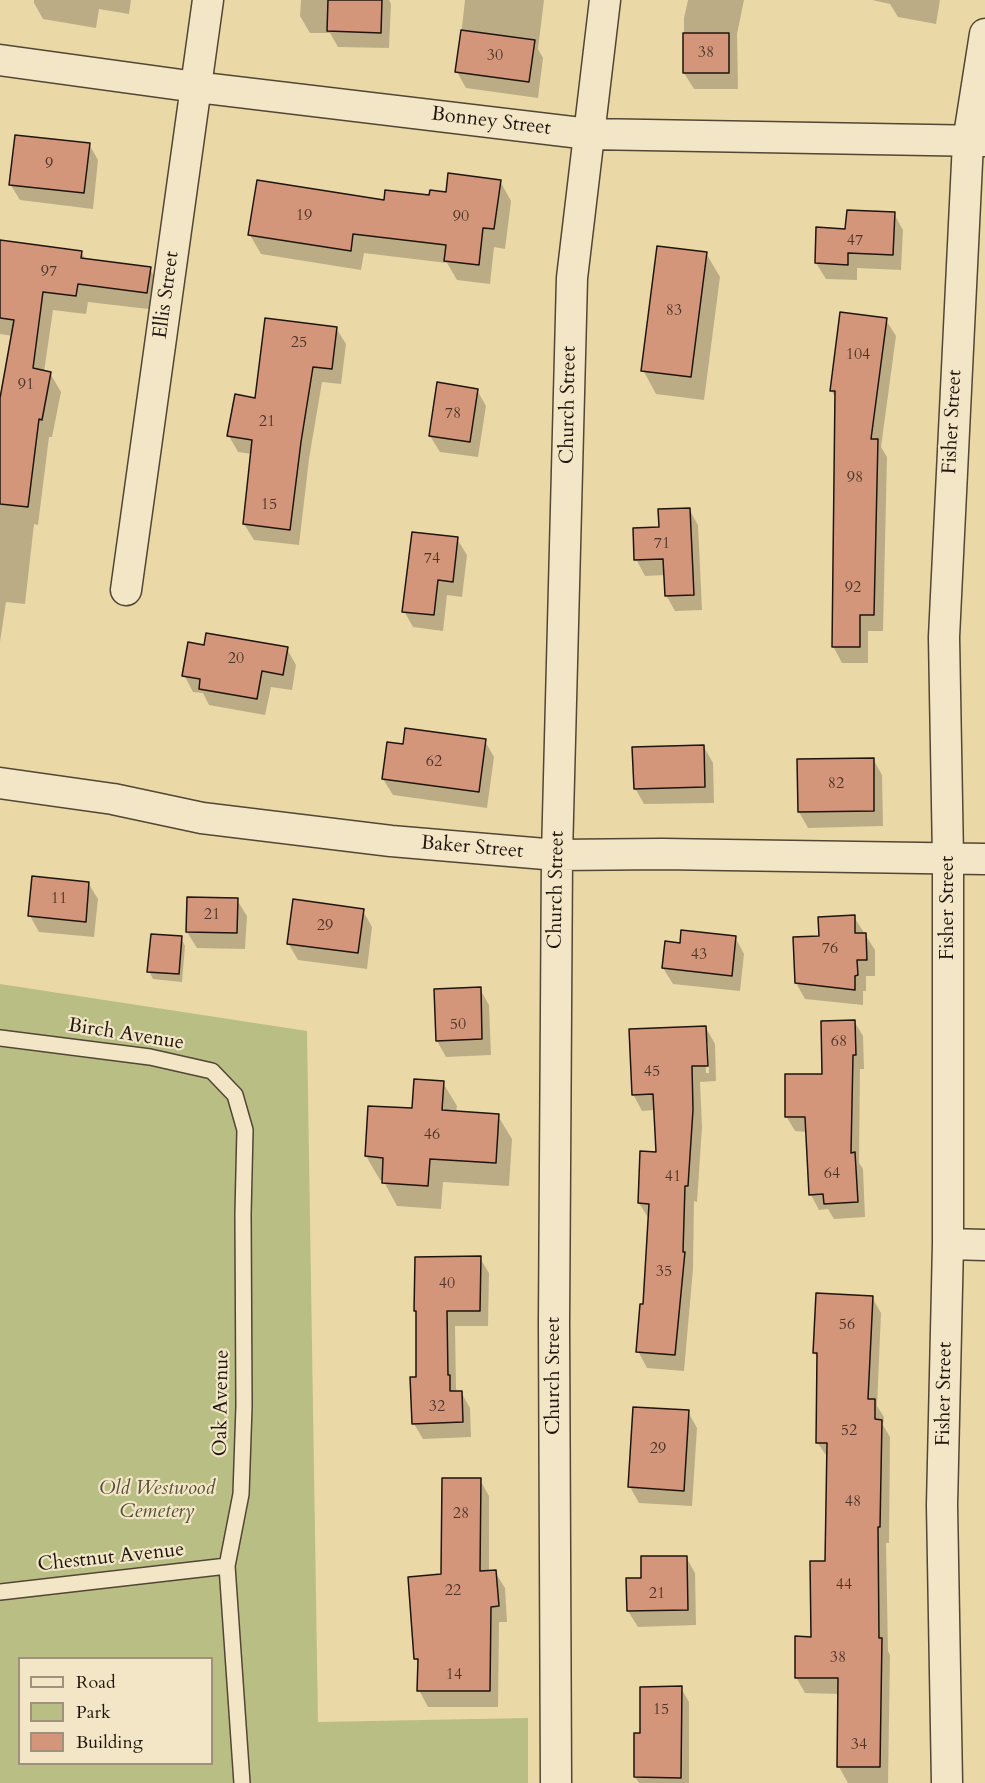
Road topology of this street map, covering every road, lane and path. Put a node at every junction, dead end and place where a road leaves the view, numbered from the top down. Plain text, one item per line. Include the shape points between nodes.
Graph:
1 (208, 0) edge
2 (604, 0) edge
3 (985, 34) edge
4 (0, 60) edge
5 (196, 87) junction
6 (589, 134) junction
7 (976, 142) edge
8 (126, 590) dead end
9 (0, 783) edge
10 (557, 855) junction
11 (948, 858) junction
12 (985, 859) edge
13 (0, 1038) edge
14 (235, 1095) joint
15 (948, 1244) junction
16 (985, 1245) edge
17 (227, 1566) junction
18 (0, 1592) edge
19 (242, 1783) edge
20 (556, 1783) edge
21 (947, 1783) edge

1 - 5 street, Ellis Street
2 - 6 street, Church Street
3 - 7 street, Fisher Street
4 - 5 street, Bonney Street
5 - 6 street, Bonney Street
5 - 8 street, Ellis Street
6 - 7 street, Bonney Street
6 - 10 street, Church Street via 572,278
7 - 11 street, Fisher Street via 944,637
9 - 10 street, Baker Street via 202,818 392,841
10 - 11 street, Baker Street
10 - 20 street, Church Street
11 - 12 street, Baker Street
11 - 15 street, Fisher Street
13 - 14 lane, Birch Avenue via 150,1057 212,1071
14 - 17 lane, Oak Avenue via 246,1130 244,1406 241,1494
15 - 16 street
15 - 21 street, Fisher Street via 942,1505
17 - 18 lane, Chestnut Avenue
17 - 19 lane, Oak Avenue

